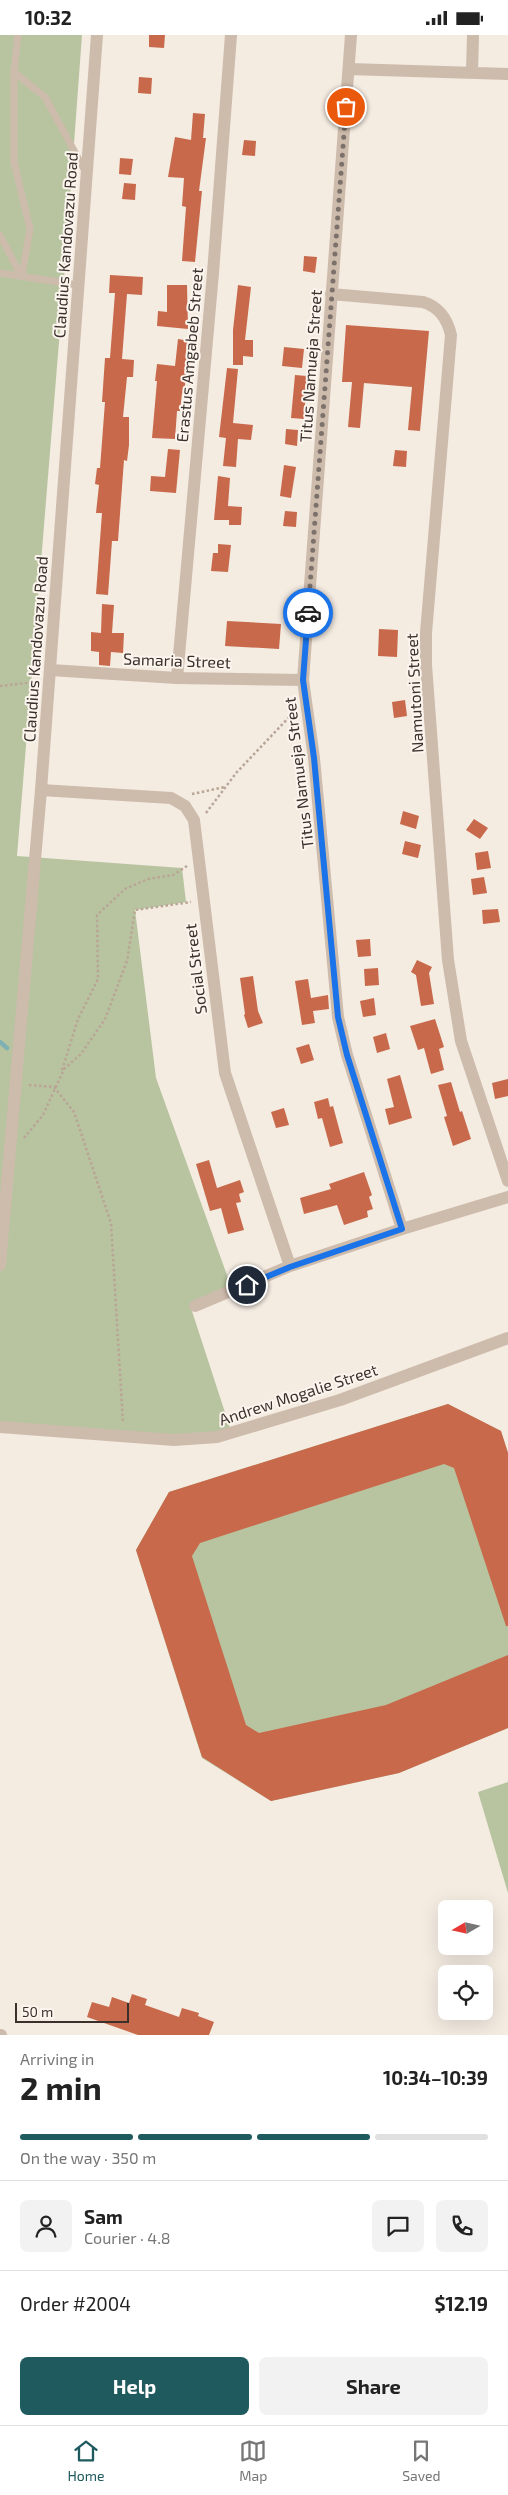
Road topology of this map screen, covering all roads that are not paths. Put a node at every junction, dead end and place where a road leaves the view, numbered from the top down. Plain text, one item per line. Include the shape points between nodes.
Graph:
1 (18, 35) edge
2 (97, 35) edge
3 (231, 35) edge
4 (351, 35) edge
5 (473, 35) edge
6 (349, 69) junction
7 (14, 72) junction
8 (472, 72) junction
9 (508, 74) edge
10 (87, 173) junction
11 (0, 235) edge
12 (0, 273) edge
13 (22, 276) junction
14 (78, 285) junction
15 (331, 294) junction
16 (49, 675) junction
17 (177, 678) junction
18 (303, 680) junction
19 (41, 790) junction
20 (508, 1181) edge
21 (508, 1197) edge
22 (402, 1229) junction
23 (0, 1265) edge
24 (290, 1267) junction
25 (195, 1306) dead end
26 (508, 1338) edge
27 (0, 1427) edge

1 - 7 lane
2 - 10 street, Claudius Kandovazu Road
3 - 17 street, Erastus Amgabeb Street
4 - 6 street, Titus Namueja Street
5 - 8 street
6 - 8 street
6 - 15 street, Titus Namueja Street
7 - 10 lane via 45,97
7 - 13 lane via 14,161 30,229
8 - 9 street
10 - 14 street, Claudius Kandovazu Road
11 - 13 lane
12 - 13 lane
13 - 14 lane
14 - 16 street, Claudius Kandovazu Road
15 - 18 street, Titus Namueja Street
15 - 20 street, Namutoni Street via 433,305 448,323 451,335 426,665 453,1001 461,1041
16 - 17 street, Samaria Street
16 - 19 street, Claudius Kandovazu Road
17 - 18 street, Samaria Street
18 - 22 street, Titus Namueja Street via 314,758 338,1017
19 - 23 street, Claudius Kandovazu Road
19 - 24 street, Social Street via 170,798 185,806 194,820 225,1073
21 - 22 street
22 - 24 street
24 - 25 street
26 - 27 street, Andrew Mogalie Street via 340,1400 232,1434 196,1440

